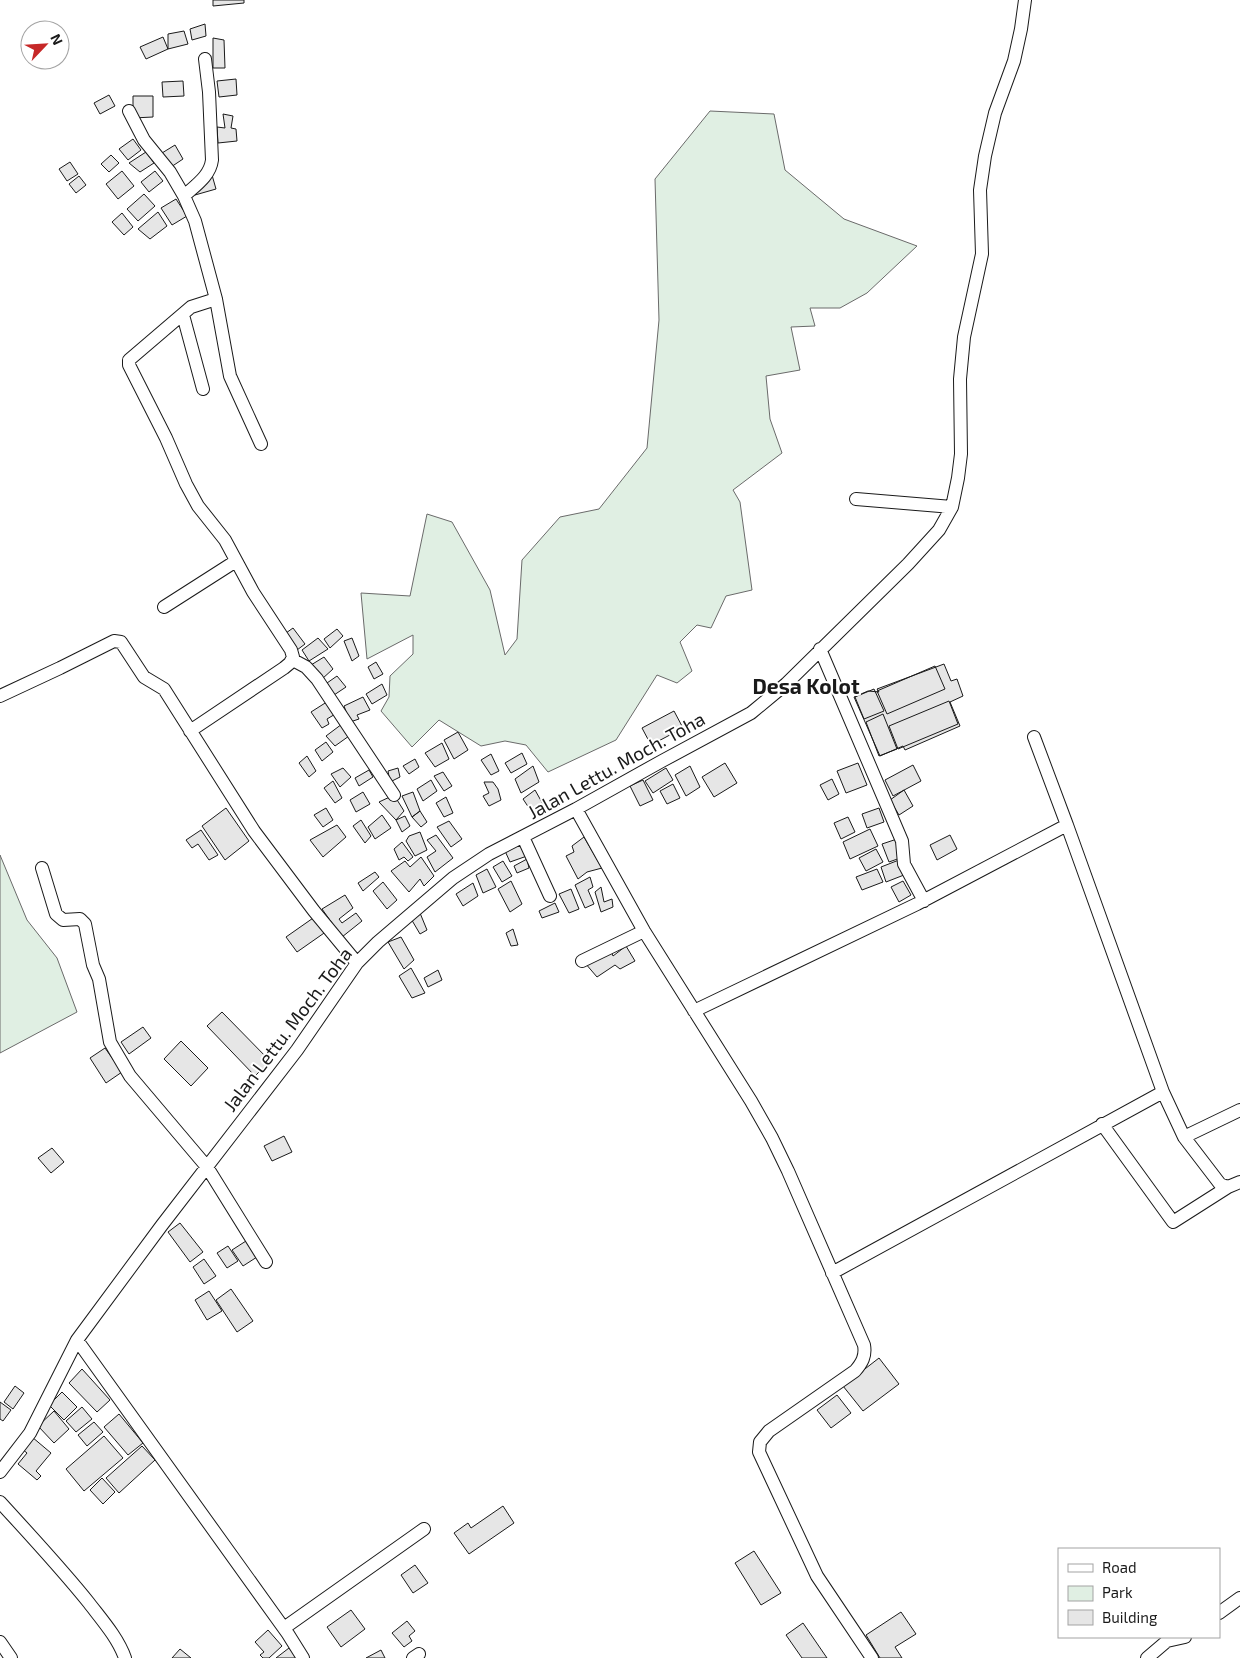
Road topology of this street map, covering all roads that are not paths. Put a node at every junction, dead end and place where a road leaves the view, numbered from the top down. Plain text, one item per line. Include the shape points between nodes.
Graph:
1 (1024, 0) edge
2 (205, 59) dead end
3 (129, 111) dead end
4 (184, 196) junction
5 (216, 300) junction
6 (183, 314) junction
7 (203, 389) dead end
8 (262, 444) dead end
9 (856, 499) dead end
10 (952, 508) junction
11 (236, 561) junction
12 (164, 607) dead end
13 (820, 649) junction
14 (293, 660) junction
15 (0, 696) edge
16 (190, 731) junction
17 (1034, 737) dead end
18 (394, 795) dead end
19 (576, 809) junction
20 (1068, 825) junction
21 (522, 837) junction
22 (42, 868) dead end
23 (550, 896) dead end
24 (924, 900) junction
25 (644, 931) junction
26 (582, 961) dead end
27 (357, 963) junction
28 (694, 1011) junction
29 (1163, 1092) junction
30 (1240, 1110) edge
31 (1102, 1124) junction
32 (1184, 1137) junction
33 (207, 1167) junction
34 (1240, 1182) edge
35 (1228, 1187) junction
36 (266, 1262) dead end
37 (832, 1272) junction
38 (77, 1340) junction
39 (0, 1472) edge
40 (0, 1502) edge
41 (424, 1529) dead end
42 (1240, 1598) edge
43 (1220, 1612) edge
44 (284, 1628) junction
45 (1180, 1638) edge
46 (0, 1642) edge
47 (11, 1658) edge
48 (125, 1658) edge
49 (303, 1658) edge
50 (872, 1658) edge
51 (1146, 1658) edge

1 - 10 street, Jalan Lettu. Moch. Toha via 1016,53 995,113 980,190 982,254 964,337 960,379 961,454
2 - 4 street via 211,169
3 - 4 street via 144,140 170,172
4 - 5 street via 195,221
5 - 6 street via 191,307
5 - 8 street via 230,376
6 - 7 street
6 - 11 street via 134,356 129,365 198,506
9 - 10 street
10 - 13 street, Jalan Lettu. Moch. Toha via 926,545
11 - 12 street
11 - 14 street via 291,650
13 - 19 street, Jalan Lettu. Moch. Toha via 786,684 751,712
13 - 24 street via 902,842 904,864
14 - 16 street
14 - 18 street via 317,678
15 - 16 street via 114,641 121,642 144,677 164,689
16 - 27 street via 254,831
17 - 20 street
19 - 21 street, Jalan Lettu. Moch. Toha
19 - 25 street
20 - 24 street
20 - 29 street
21 - 23 street
21 - 27 street, Jalan Lettu. Moch. Toha via 453,878
22 - 33 street via 56,914 63,920 80,919 85,924 110,1042 130,1076
24 - 28 street
25 - 26 street
25 - 28 street
27 - 33 street, Jalan Lettu. Moch. Toha via 297,1050
28 - 37 street via 772,1138
29 - 31 street
29 - 32 street
30 - 32 street
31 - 35 street via 1173,1222
31 - 37 street
32 - 35 street via 1220,1184
33 - 36 street
33 - 38 street, Jalan Lettu. Moch. Toha
34 - 35 street
37 - 50 street via 864,1345 862,1363 768,1431 760,1442 759,1452 817,1576
38 - 39 street, Jalan Lettu. Moch. Toha via 30,1433
38 - 44 street
40 - 48 street via 87,1600
41 - 44 street
42 - 43 street
44 - 49 street
45 - 51 street via 1167,1641
46 - 47 street

